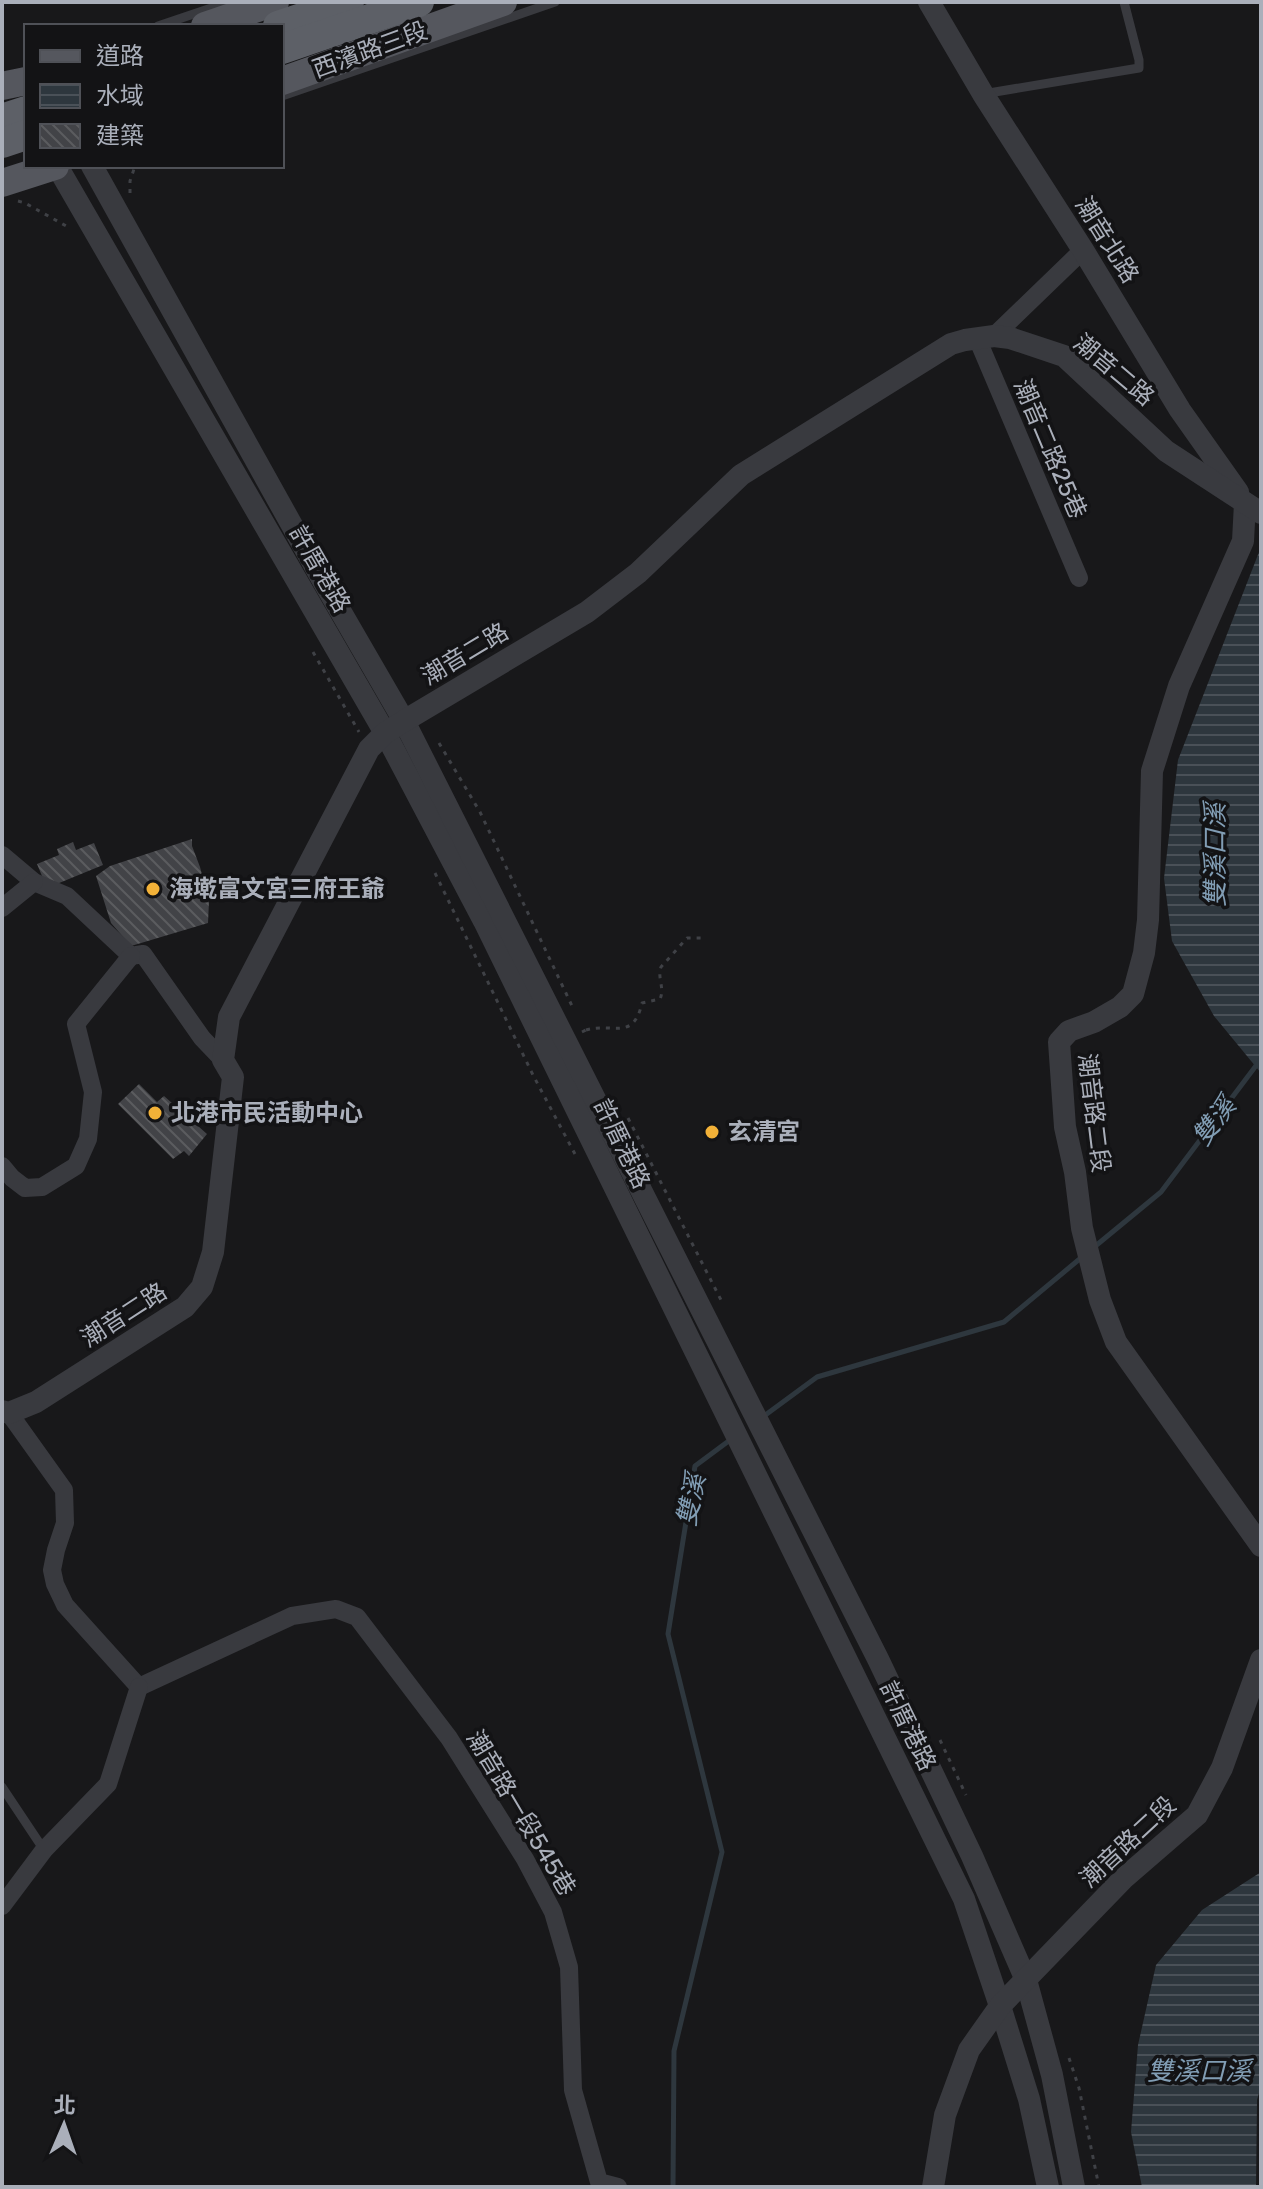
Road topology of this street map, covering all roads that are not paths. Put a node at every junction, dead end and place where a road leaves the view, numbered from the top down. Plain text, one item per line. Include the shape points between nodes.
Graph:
1 (229, 2) edge
2 (275, 2) edge
3 (349, 2) edge
4 (419, 2) edge
5 (503, 2) edge
6 (555, 2) edge
7 (929, 2) edge
8 (1124, 2) edge
9 (164, 24) edge
10 (211, 24) edge
11 (284, 24) edge
12 (284, 48) edge
13 (284, 80) edge
14 (983, 94) junction
15 (284, 95) edge
16 (24, 112) edge
17 (2, 119) edge
18 (24, 136) edge
19 (2, 143) edge
20 (52, 168) edge
21 (57, 168) edge
22 (93, 168) edge
23 (8, 192) edge
24 (1083, 250) junction
25 (985, 337) junction
26 (1253, 508) edge
27 (1079, 578) dead end
28 (394, 727) junction
29 (2, 855) edge
30 (34, 882) junction
31 (2, 908) edge
32 (131, 956) junction
33 (223, 1060) junction
34 (2, 1166) edge
35 (5, 1412) edge
36 (1261, 1546) edge
37 (1261, 1660) edge
38 (139, 1687) junction
39 (2, 1787) edge
40 (44, 1850) junction
41 (2, 1906) edge
42 (1013, 1993) junction
43 (618, 2187) edge
44 (933, 2187) edge
45 (1048, 2187) edge
46 (1074, 2187) edge

1 - 9 lane
2 - 10 main road
3 - 11 highway
4 - 12 highway
5 - 13 main road, 西濱路三段
6 - 15 lane
7 - 14 street, 潮音北路
8 - 14 lane via 1139,68
14 - 24 street, 潮音北路
16 - 17 highway
18 - 19 highway
20 - 23 main road
21 - 28 street, 許厝港路
22 - 28 street, 許厝港路 via 308,553
24 - 25 street
24 - 26 street, 潮音北路 via 1180,410
25 - 26 street, 潮音二路 via 1024,341 1064,356 1166,451
25 - 27 street, 潮音二路25巷
25 - 28 street, 潮音二路 via 951,344 741,475 638,573 587,612
26 - 36 street, 潮音路二段 via 1179,686 1152,771 1148,920 1133,994 1059,1042 1065,1127 1082,1228 1116,1342
28 - 33 street, 潮音二路 via 369,749 229,1017
28 - 42 street, 許厝港路 via 484,921
28 - 42 street, 許厝港路 via 878,1659 966,1842
29 - 30 street
30 - 31 street
30 - 32 street via 67,896
32 - 33 street via 143,954
32 - 34 street via 76,1024 93,1092 88,1139 76,1166 42,1187 25,1188
33 - 35 street, 潮音二路 via 233,1077 213,1252 202,1287 185,1307 36,1402
35 - 38 street via 64,1490 65,1523 52,1570 65,1605
37 - 42 street, 潮音路二段 via 1222,1768 1197,1815 1123,1879
38 - 40 street via 108,1784
38 - 43 street, 潮音路一段545巷 via 292,1616 336,1609 357,1617 449,1738 553,1912 569,1967 573,2090 599,2182
39 - 40 lane
40 - 41 street
42 - 44 street, 潮音路二段 via 969,2050 945,2115
42 - 45 street, 許厝港路
42 - 46 street, 許厝港路 via 1052,2075

